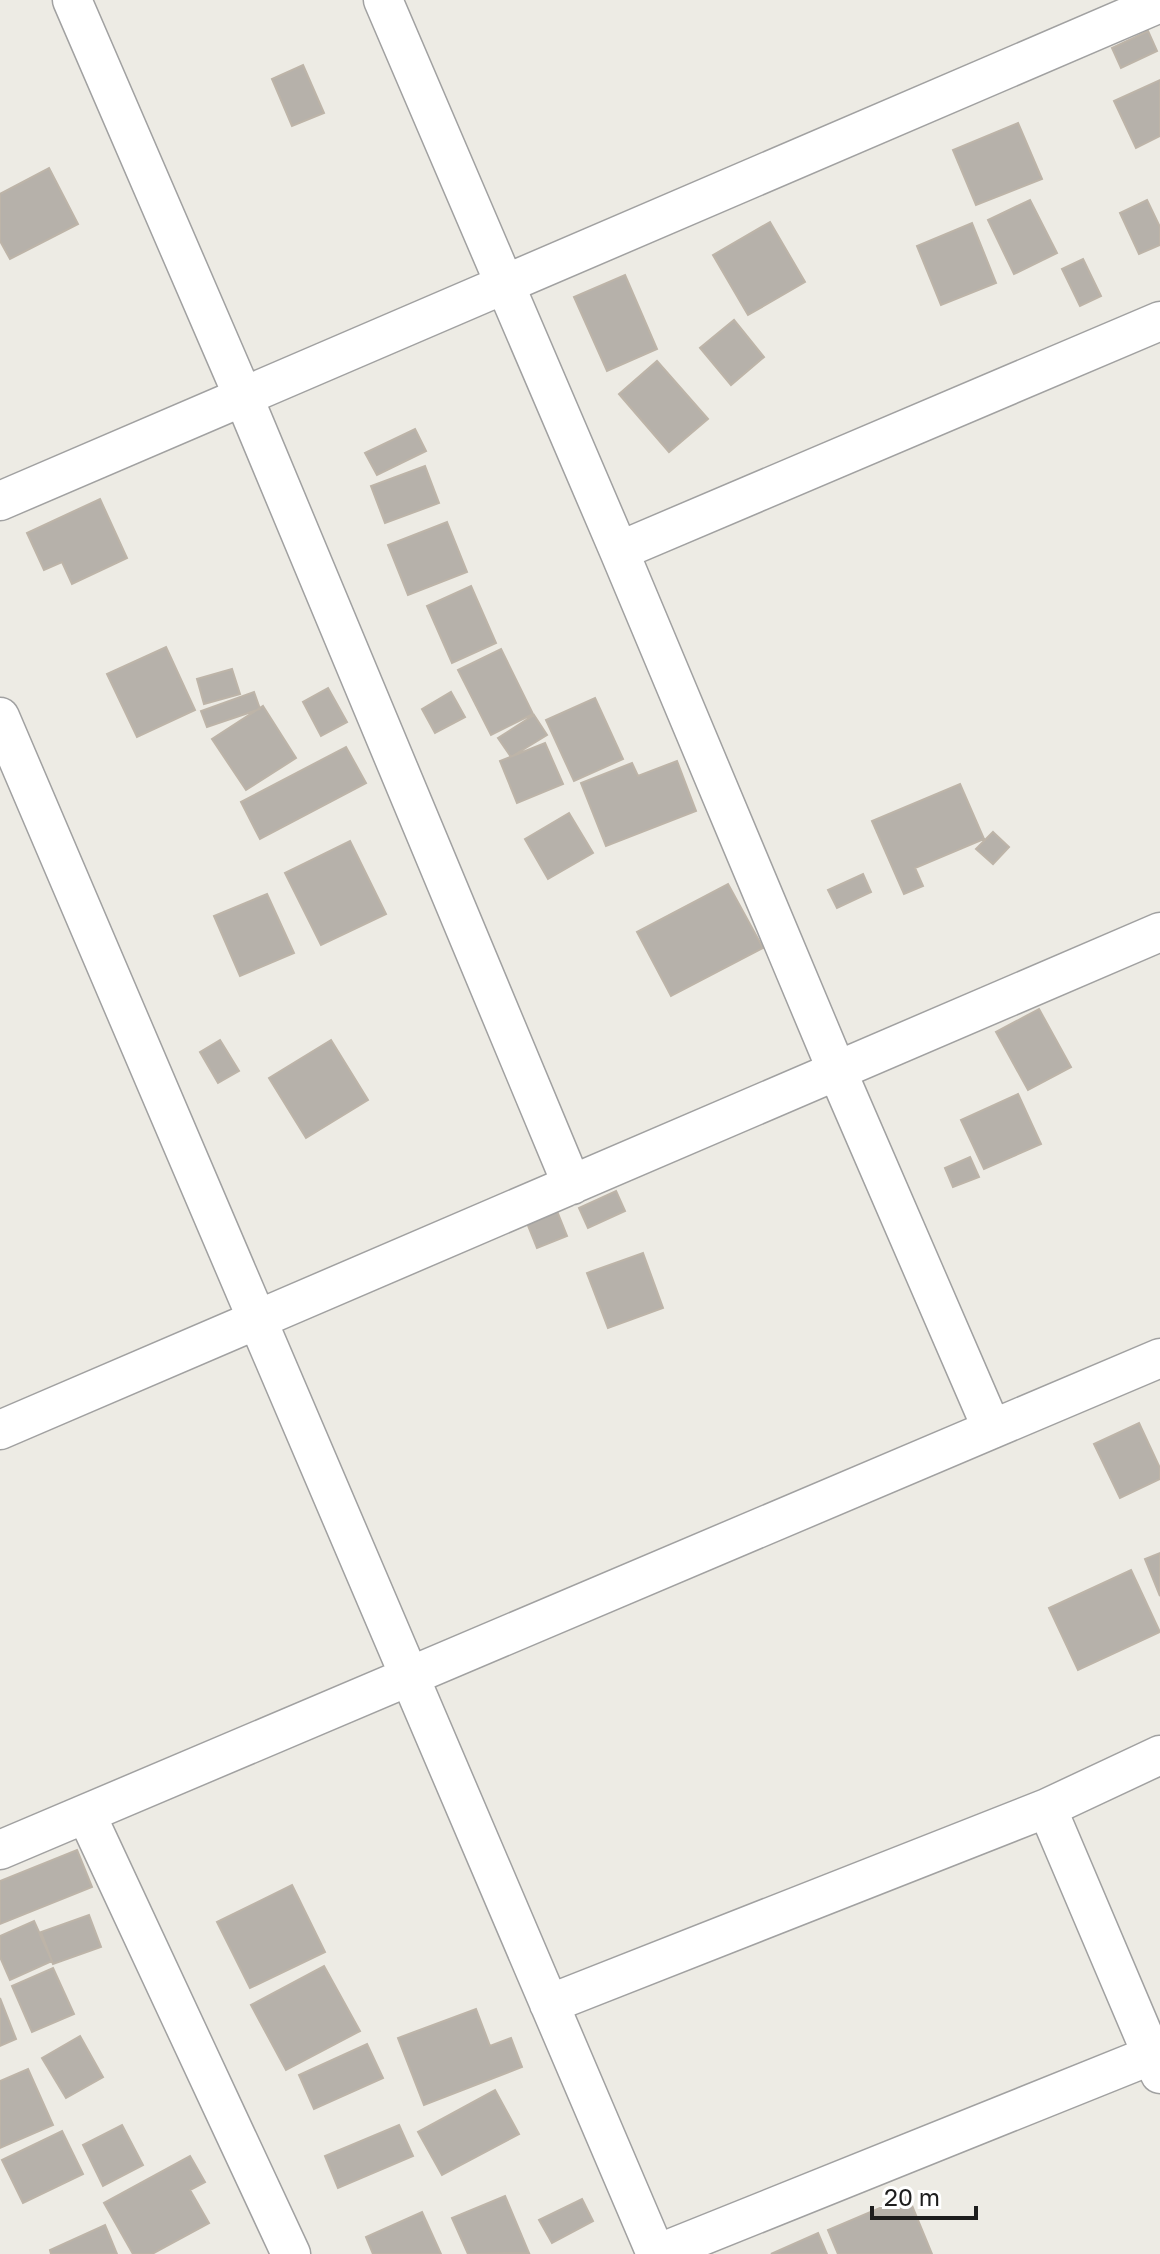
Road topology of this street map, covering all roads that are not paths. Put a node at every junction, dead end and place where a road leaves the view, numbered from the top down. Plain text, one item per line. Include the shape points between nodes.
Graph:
1 (72, 0) edge
2 (383, 0) edge
3 (1160, 3) edge
4 (503, 285) junction
5 (1160, 321) edge
6 (243, 396) junction
7 (0, 501) edge
8 (619, 551) junction
9 (0, 717) edge
10 (1160, 932) edge
11 (837, 1071) junction
12 (572, 1185) junction
13 (258, 1320) junction
14 (1160, 1358) edge
15 (992, 1429) junction
16 (0, 1430) edge
17 (410, 1676) junction
18 (1160, 1755) edge
19 (1047, 1808) junction
20 (86, 1814) junction
21 (0, 1850) edge
22 (549, 2004) junction
23 (1156, 2065) edge
24 (291, 2254) edge
25 (657, 2254) edge

1 - 6 street
2 - 4 street
3 - 4 street
4 - 6 street
4 - 8 street
5 - 8 street
6 - 7 street
6 - 12 street
8 - 11 street
9 - 13 street
10 - 11 street
11 - 12 street
11 - 15 street
12 - 13 street
13 - 16 street
13 - 17 street
14 - 15 street
15 - 17 street
17 - 20 street
17 - 22 street
18 - 19 street
19 - 22 street
19 - 23 street
20 - 21 street
20 - 24 street
22 - 25 street
23 - 25 street

